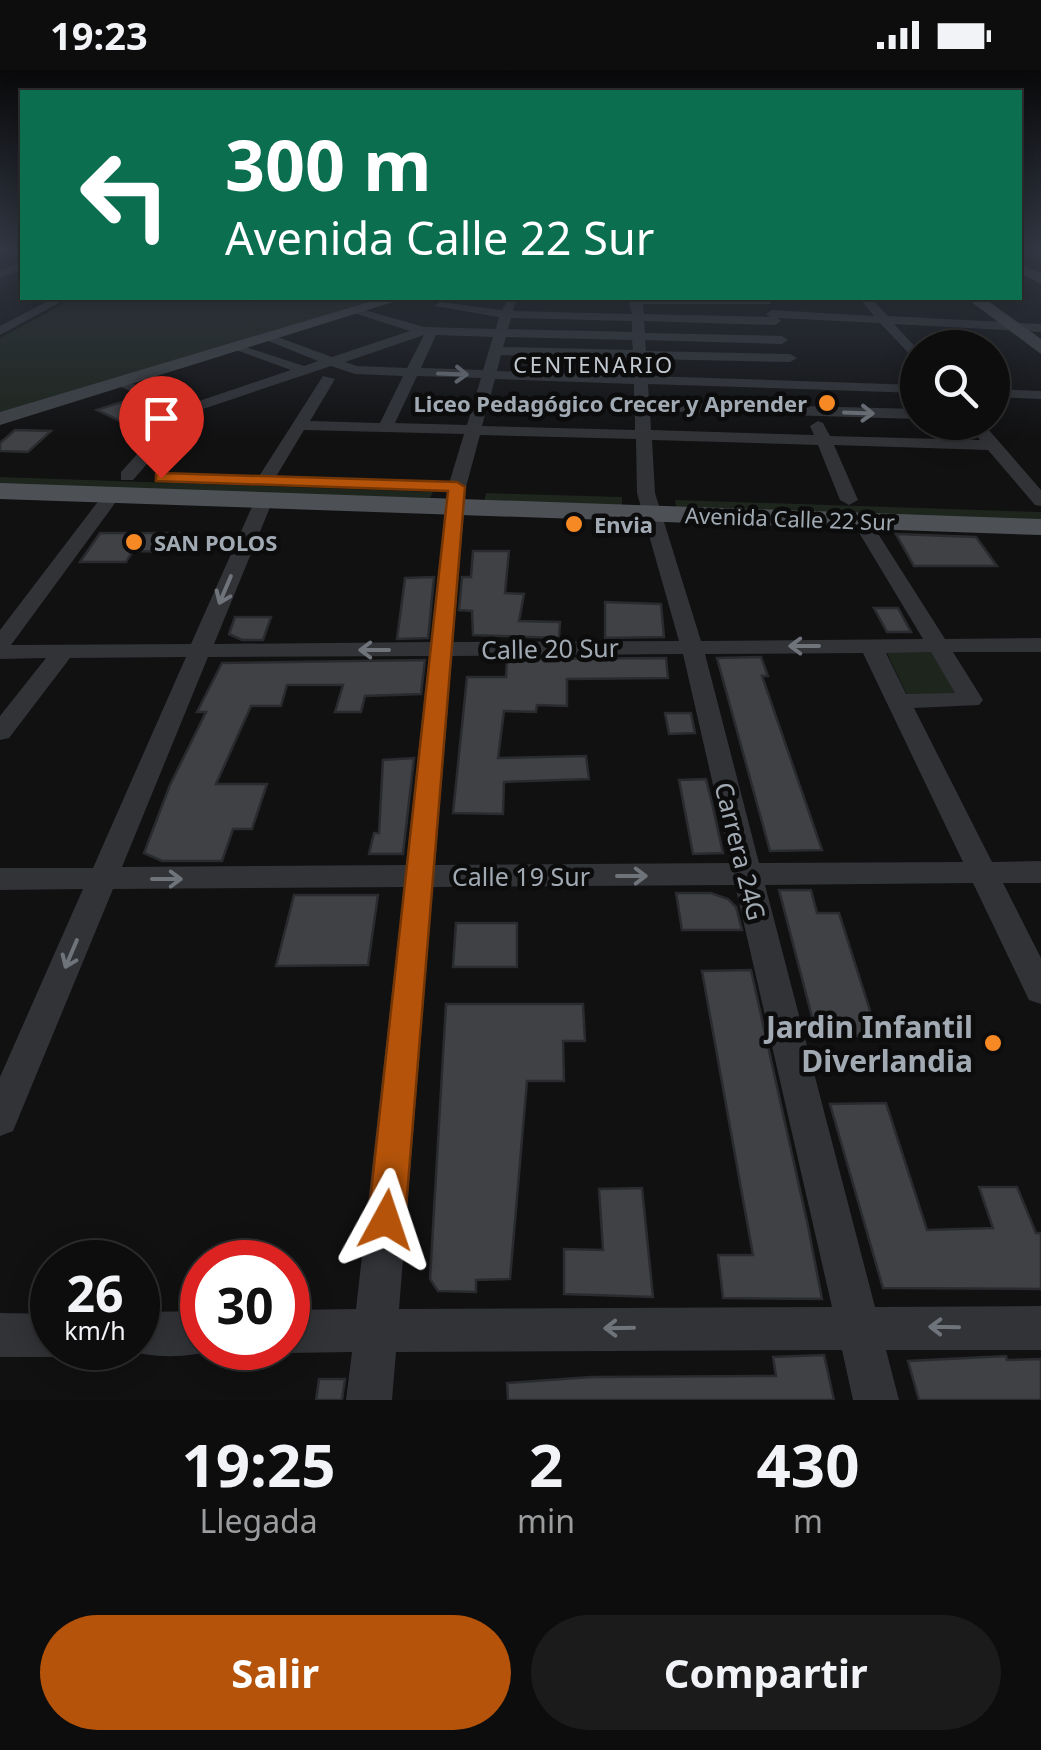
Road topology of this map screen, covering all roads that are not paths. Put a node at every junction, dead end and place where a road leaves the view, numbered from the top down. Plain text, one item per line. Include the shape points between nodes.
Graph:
1 (33, 313) edge
2 (348, 313) edge
3 (368, 313) edge
4 (506, 313) edge
5 (604, 313) edge
6 (638, 313) edge
7 (703, 313) edge
8 (772, 313) edge
9 (812, 313) edge
10 (878, 313) edge
11 (994, 313) edge
12 (638, 317) junction
13 (884, 320) junction
14 (1012, 326) junction
15 (1041, 328) edge
16 (0, 330) edge
17 (428, 331) junction
18 (501, 333) junction
19 (639, 336) junction
20 (267, 338) junction
21 (900, 338) edge
22 (782, 340) junction
23 (238, 346) junction
24 (1041, 348) edge
25 (496, 350) junction
26 (639, 354) junction
27 (790, 358) junction
28 (332, 361) junction
29 (355, 370) junction
30 (304, 371) junction
31 (412, 373) junction
32 (489, 375) junction
33 (328, 379) junction
34 (640, 379) junction
35 (119, 383) junction
36 (801, 384) junction
37 (900, 388) edge
38 (1010, 393) edge
39 (1041, 395) edge
40 (481, 402) junction
41 (641, 406) junction
42 (186, 410) junction
43 (812, 412) junction
44 (900, 414) edge
45 (0, 419) edge
46 (300, 425) junction
47 (386, 428) junction
48 (472, 430) junction
49 (642, 435) junction
50 (988, 440) edge
51 (824, 441) junction
52 (992, 445) junction
53 (0, 472) edge
54 (120, 486) junction
55 (264, 490) junction
56 (0, 492) edge
57 (456, 497) junction
58 (649, 504) junction
59 (1041, 504) edge
60 (855, 510) junction
61 (1041, 527) edge
62 (1041, 645) edge
63 (692, 646) junction
64 (871, 646) junction
65 (938, 646) junction
66 (0, 649) edge
67 (440, 649) junction
68 (200, 651) junction
69 (63, 652) junction
70 (898, 700) junction
71 (0, 732) edge
72 (1041, 872) edge
73 (983, 873) junction
74 (746, 875) junction
75 (419, 877) junction
76 (0, 879) edge
77 (102, 879) junction
78 (1041, 990) edge
79 (0, 1119) edge
80 (858, 1326) junction
81 (1041, 1328) edge
82 (376, 1330) junction
83 (310, 1332) edge
84 (30, 1334) edge
85 (0, 1335) edge
86 (370, 1400) edge
87 (876, 1400) edge

1 - 16 street
2 - 20 main road
3 - 17 street
4 - 18 street
5 - 12 street
6 - 12 street, Carrera 24G
7 - 12 street
8 - 22 street
9 - 13 street
10 - 13 street
11 - 14 main road
12 - 19 street, Carrera 24G
13 - 14 street
13 - 21 street
14 - 15 street
14 - 24 main road
17 - 18 street
17 - 28 street
17 - 31 street
18 - 19 street
18 - 25 street
19 - 22 street
19 - 26 street, Carrera 24G
20 - 23 main road
20 - 28 street
22 - 27 street
23 - 30 street
23 - 35 main road
25 - 26 street
25 - 32 street
26 - 27 street
26 - 34 street, Carrera 24G
27 - 36 street
28 - 29 street
28 - 30 street
29 - 31 street
29 - 33 street
30 - 33 street
30 - 42 street
31 -> 32 street
31 - 47 street
32 - 34 street
32 - 40 street
33 - 46 street
34 - 36 street
34 - 41 street, Carrera 24G
35 - 42 street
35 - 45 main road
36 - 37 street
36 - 43 street
38 - 39 street
40 - 41 street
40 - 48 street
41 - 43 street
41 - 49 street, Carrera 24G
42 - 54 street
43 -> 44 street
43 - 51 street
46 - 47 street
46 - 55 street
47 - 48 street
48 - 49 street
48 - 57 street
49 - 51 street
49 - 58 street, Carrera 24G
50 - 52 street
51 - 52 street
51 - 60 street
52 - 59 street
53 - 54 main road, Avenida Calle 22 Sur
54 - 55 main road, Avenida Calle 22 Sur
54 - 56 main road, Avenida Calle 22 Sur
54 - 66 street
55 - 57 main road, Avenida Calle 22 Sur
55 -> 68 street
57 - 58 main road, Avenida Calle 22 Sur
57 - 67 street
58 - 60 main road, Avenida Calle 22 Sur
58 - 63 street, Carrera 24G
59 - 60 main road, Avenida Calle 22 Sur
60 - 61 main road, Avenida Calle 22 Sur
60 - 65 street
62 - 65 street, Calle 20 Sur
64 -> 63 street, Calle 20 Sur
63 - 67 street, Calle 20 Sur
63 - 74 street, Carrera 24G
64 - 65 street, Calle 20 Sur
64 - 70 street
65 - 70 street via 971,700
66 - 69 street, Calle 20 Sur
67 -> 68 street, Calle 20 Sur
67 - 75 street
68 - 69 street, Calle 20 Sur
68 - 77 street
69 - 71 street
70 - 73 street
72 - 73 street, Calle 19 Sur
73 - 74 street, Calle 19 Sur
73 - 78 street
75 -> 74 street, Calle 19 Sur
74 - 80 street, Carrera 24G
77 -> 75 street, Calle 19 Sur
75 - 82 street
76 - 77 street, Calle 19 Sur
77 -> 79 street
81 -> 80 street
80 -> 82 street
80 - 87 street, Carrera 24G
82 - 83 street
82 - 86 street
84 - 85 street

